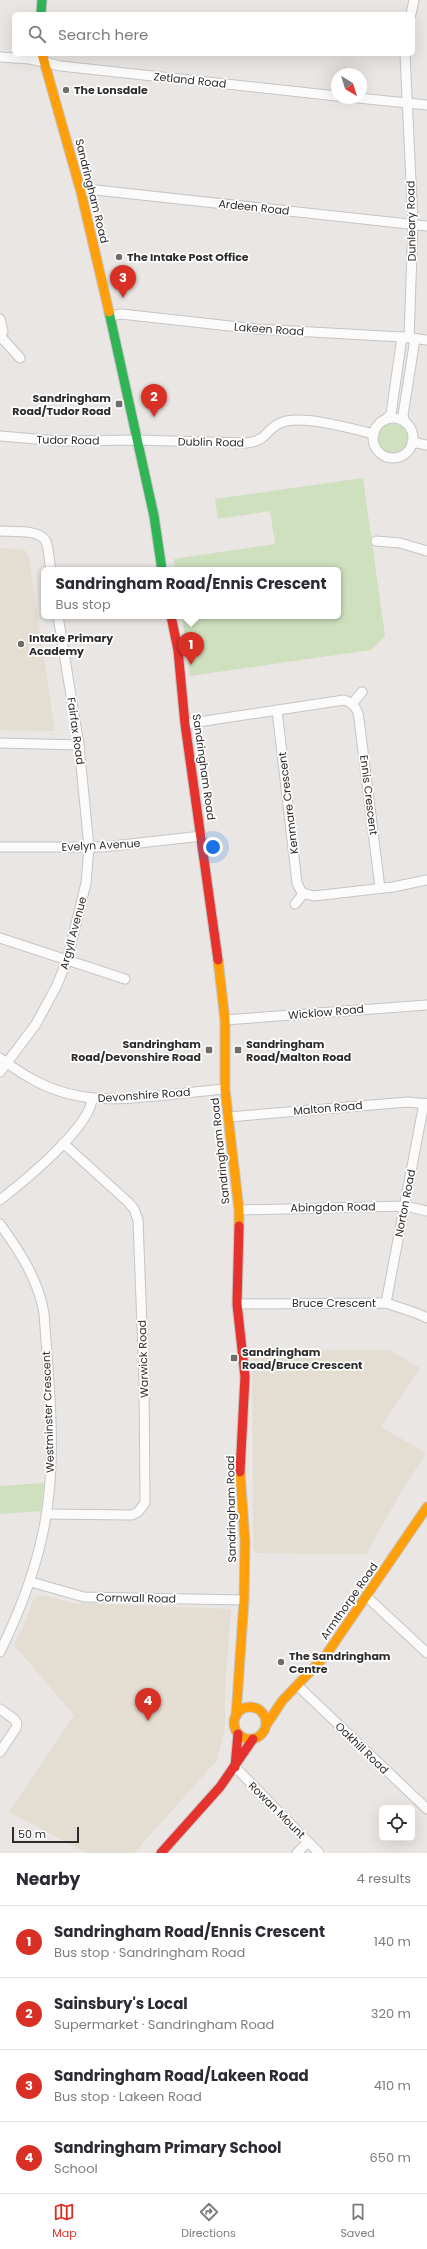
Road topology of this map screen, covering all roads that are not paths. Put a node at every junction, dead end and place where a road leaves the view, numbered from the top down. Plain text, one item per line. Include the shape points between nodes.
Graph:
1 (42, 0) edge
2 (414, 0) edge
3 (41, 12) edge
4 (411, 12) edge
5 (405, 56) edge
6 (0, 57) edge
7 (42, 58) edge
8 (331, 95) edge
9 (367, 99) edge
10 (406, 103) junction
11 (427, 105) edge
12 (81, 192) junction
13 (413, 224) junction
14 (427, 226) edge
15 (110, 316) junction
16 (0, 318) edge
17 (1, 338) edge
18 (408, 338) junction
19 (427, 340) edge
20 (20, 358) dead end
21 (385, 420) junction
22 (405, 423) junction
23 (374, 434) junction
24 (0, 436) edge
25 (136, 440) junction
26 (412, 442) junction
27 (427, 445) edge
28 (0, 531) edge
29 (376, 541) dead end
30 (427, 550) edge
31 (50, 567) edge
32 (162, 567) edge
33 (58, 619) edge
34 (172, 619) edge
35 (362, 692) dead end
36 (352, 704) junction
37 (277, 710) junction
38 (185, 724) junction
39 (0, 743) edge
40 (79, 745) junction
41 (202, 836) junction
42 (0, 847) edge
43 (89, 847) junction
44 (427, 880) edge
45 (380, 888) junction
46 (304, 893) junction
47 (295, 904) dead end
48 (0, 938) edge
49 (67, 961) junction
50 (125, 978) dead end
51 (427, 1005) edge
52 (225, 1020) junction
53 (0, 1058) edge
54 (8, 1064) junction
55 (0, 1072) edge
56 (225, 1089) junction
57 (92, 1098) junction
58 (426, 1103) edge
59 (228, 1117) junction
60 (64, 1143) junction
61 (0, 1200) edge
62 (404, 1206) junction
63 (239, 1210) junction
64 (427, 1211) edge
65 (0, 1224) edge
66 (386, 1303) junction
67 (237, 1304) junction
68 (427, 1318) edge
69 (427, 1507) edge
70 (46, 1514) junction
71 (30, 1582) junction
72 (367, 1597) junction
73 (244, 1600) junction
74 (3, 1639) edge
75 (0, 1652) edge
76 (427, 1653) edge
77 (239, 1686) junction
78 (298, 1686) junction
79 (282, 1701) junction
80 (254, 1707) junction
81 (0, 1709) edge
82 (236, 1716) junction
83 (267, 1724) junction
84 (238, 1734) junction
85 (253, 1739) junction
86 (0, 1752) edge
87 (235, 1767) junction
88 (427, 1809) edge
89 (308, 1842) junction
90 (161, 1853) edge
91 (297, 1853) edge
92 (319, 1853) edge

1 - 3 street
2 - 4 street
5 - 10 street, Dunleary Road
6 - 7 street, Zetland Road
7 - 8 street, Zetland Road via 61,66
7 - 12 street, Sandringham Road via 52,85
9 - 10 street
10 - 11 street
10 - 13 street, Dunleary Road
12 - 13 street, Ardeen Road via 96,190
12 - 15 street, Sandringham Road
13 - 14 street, Ardeen Road
13 - 18 street, Dunleary Road
15 - 18 street, Lakeen Road via 121,314 257,329
15 - 25 street, Sandringham Road
16 - 17 street via 3,331
17 - 20 street
18 - 19 street, Lakeen Road
18 - 21 street, Dunleary Road via 391,414
18 - 22 street, Dunleary Road via 403,415
21 - 22 street via 398,419
21 - 23 street
22 - 26 street via 412,432
23 - 25 street, Dublin Road via 288,420 275,426 254,443
23 - 26 street via 378,451 391,458 403,455
24 - 25 street, Tudor Road via 60,441
25 - 32 street, Sandringham Road via 154,516
26 - 27 street
28 - 31 street via 37,534 42,537 46,542
29 - 30 street via 400,543
33 - 40 street, Fairfax Road
34 - 38 street, Sandringham Road via 178,650
35 - 36 street
36 - 37 street via 344,700
36 - 45 street, Ennis Crescent via 358,712
37 - 38 street
37 - 46 street, Kenmare Crescent via 297,883
38 - 41 street, Sandringham Road
39 - 40 street
40 - 43 street, Fairfax Road
41 - 43 street, Evelyn Avenue
41 - 52 street, Sandringham Road
42 - 43 street, Evelyn Avenue
43 - 49 street, Argyll Avenue via 86,883
44 - 45 street
45 - 46 street via 314,896
46 - 47 street
48 - 49 street
49 - 50 street
49 - 54 street, Argyll Avenue via 36,1024
51 - 52 street, Wicklow Road
52 - 56 street, Sandringham Road
53 - 54 street, Devonshire Road
54 - 55 street, Argyll Avenue
54 - 57 street, Devonshire Road via 46,1086
56 - 57 street, Devonshire Road
56 - 59 street, Sandringham Road
57 - 60 street via 89,1111
58 - 59 street, Malton Road via 408,1102
58 - 62 street, Norton Road
59 - 63 street, Sandringham Road
60 - 61 street
60 - 70 street, Warwick Road via 128,1202 138,1220 145,1503 132,1515
62 - 63 street, Abingdon Road
62 - 64 street, Abingdon Road
62 - 66 street, Norton Road
63 - 67 street, Sandringham Road
65 - 70 street, Westminster Crescent via 32,1274 41,1296 44,1313 51,1425 50,1481
66 - 67 street, Bruce Crescent
66 - 68 street, Bruce Crescent
67 - 73 street, Sandringham Road via 245,1377 240,1472
69 - 72 street, Armthorpe Road
70 - 71 street, Westminster Crescent
71 - 73 street, Cornwall Road via 84,1597
71 - 74 street, Westminster Crescent via 21,1609
72 - 76 street
72 - 78 street, Armthorpe Road via 326,1655
73 - 77 street, Sandringham Road
74 - 75 street, Westminster Crescent
77 - 80 street
77 - 82 street, Sandringham Road
78 - 79 street, Armthorpe Road
78 - 88 street, Oakhill Road
79 - 80 street, Armthorpe Road
79 - 83 street, Armthorpe Road
80 - 82 street via 240,1710
80 - 83 street via 265,1716
81 - 86 street via 17,1724
82 - 84 street via 234,1722
83 - 85 street via 260,1736
84 - 85 street via 246,1739
84 - 87 street
85 - 87 street
87 - 89 street, Rowan Mount
87 - 90 street
89 - 91 street
89 - 92 street, Rowan Mount

